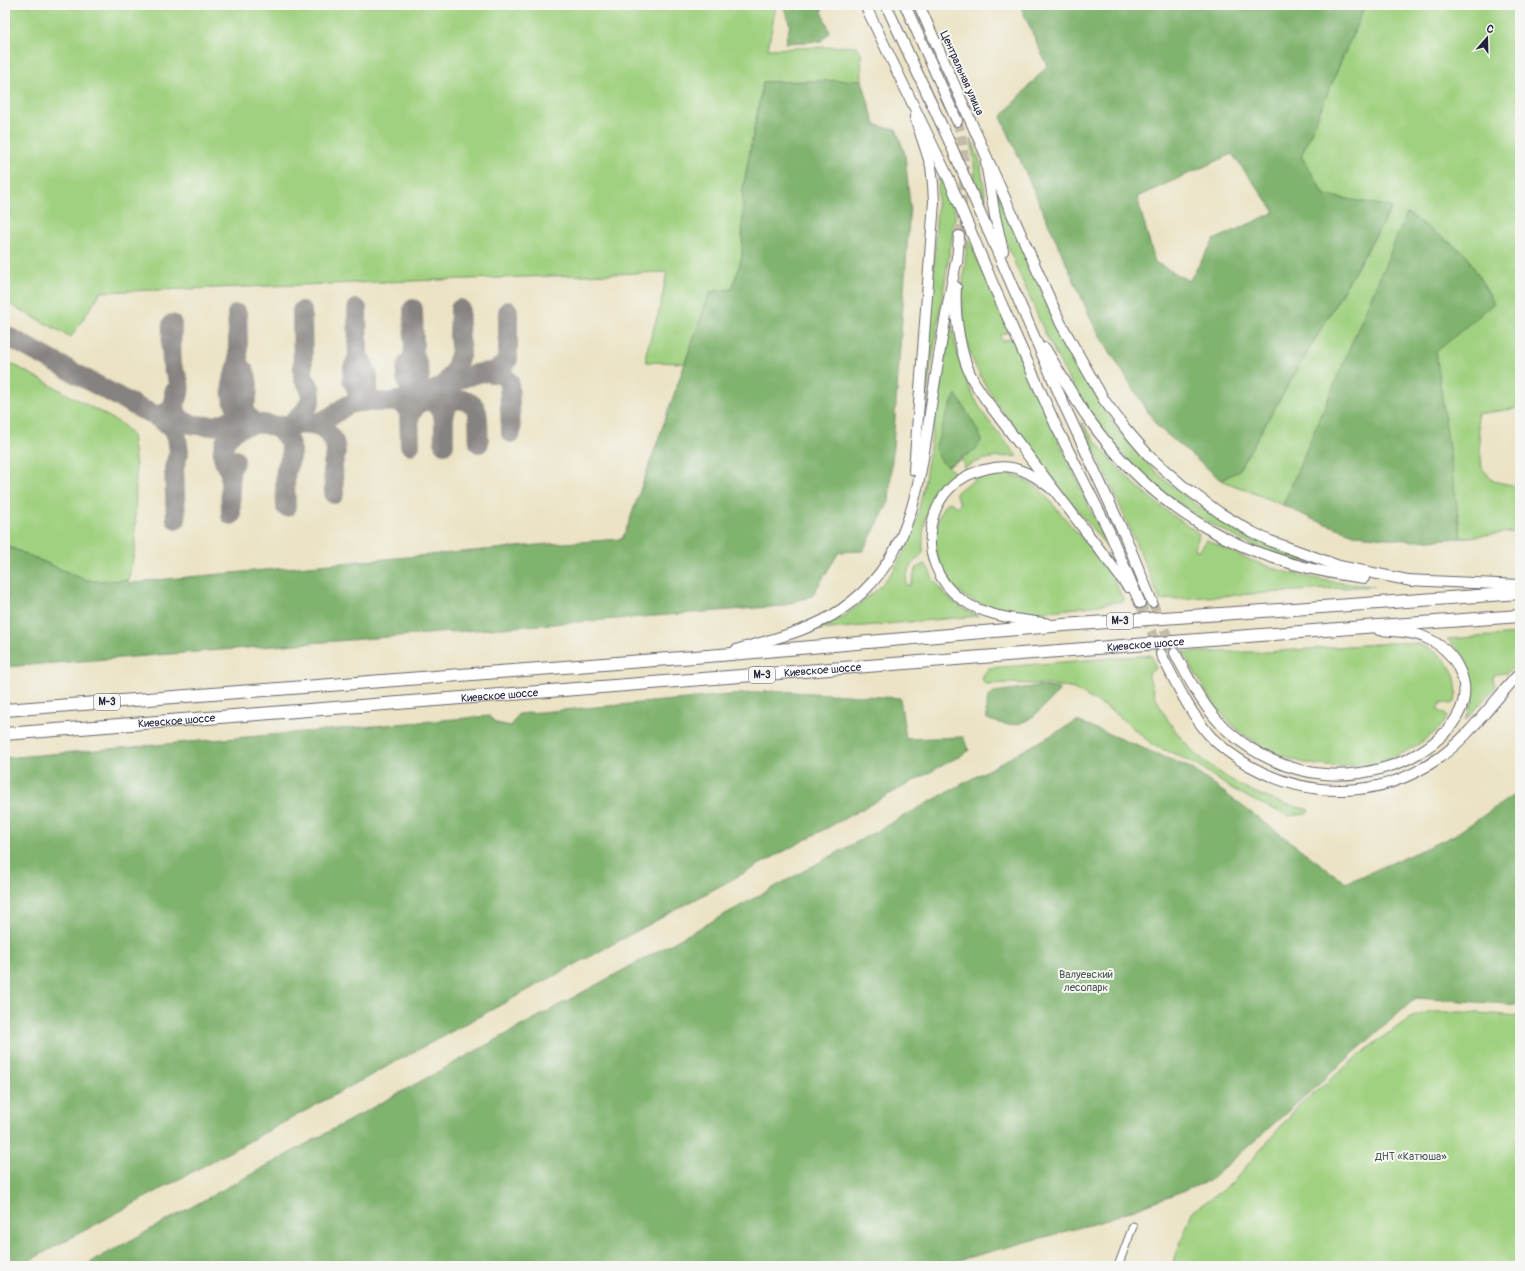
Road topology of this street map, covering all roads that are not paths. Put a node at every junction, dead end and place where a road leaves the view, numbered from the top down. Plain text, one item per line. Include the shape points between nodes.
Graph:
1 (865, 5) edge
2 (886, 5) edge
3 (905, 5) edge
4 (918, 5) edge
5 (907, 92) junction
6 (957, 122) tunnel mouth
7 (984, 151) junction
8 (959, 236) tunnel mouth
9 (957, 257) junction
10 (1009, 277) junction
11 (1028, 323) junction
12 (1057, 493) junction
13 (911, 510) junction
14 (1412, 580) junction
15 (1520, 585) edge
16 (1520, 593) edge
17 (1152, 602) tunnel mouth
18 (1520, 616) edge
19 (1064, 625) junction
20 (1364, 627) junction
21 (1175, 653) tunnel mouth
22 (1161, 654) tunnel mouth
23 (720, 655) junction
24 (1520, 673) edge
25 (5, 710) edge
26 (5, 734) edge
27 (1133, 1226) dead end
28 (1118, 1266) edge

1 - 5 main road
2 - 10 main road
3 - 6 main road
4 - 7 main road, Центральная улица
5 - 12 main road via 948,177 1056,426 1109,531 1140,603
5 - 13 main road via 934,184
7 - 10 main road
7 - 14 main road via 1061,324 1104,400 1150,457 1220,513 1270,541 1338,566
8 - 9 main road
9 - 12 main road via 956,318 974,380 986,400
9 - 13 main road
10 - 11 main road
11 - 14 main road via 1087,417 1112,448 1154,490 1194,520 1237,545 1296,566 1347,576
11 - 17 main road
12 - 19 street via 1034,476 1015,468 997,467 973,473 956,484 942,500 932,523 930,543 940,578 963,601 994,614
13 - 23 main road via 900,541 888,562 872,583 847,606 814,626
14 - 15 main road
16 - 19 highway, Киевское шоссе / М-3
18 - 20 highway, Киевское шоссе / М-3
19 - 23 highway, Киевское шоссе / М-3
20 - 21 main road via 1418,635 1437,644 1458,666 1464,688 1458,715 1450,728 1437,740 1405,760 1367,772 1338,775 1304,771 1275,761 1246,745 1214,717
20 - 26 highway, Киевское шоссе / М-3
22 - 24 main road via 1185,702 1221,746 1239,760 1277,779 1304,787 1329,790 1371,788 1427,767 1474,728
23 - 25 highway, Киевское шоссе / М-3
27 - 28 street

